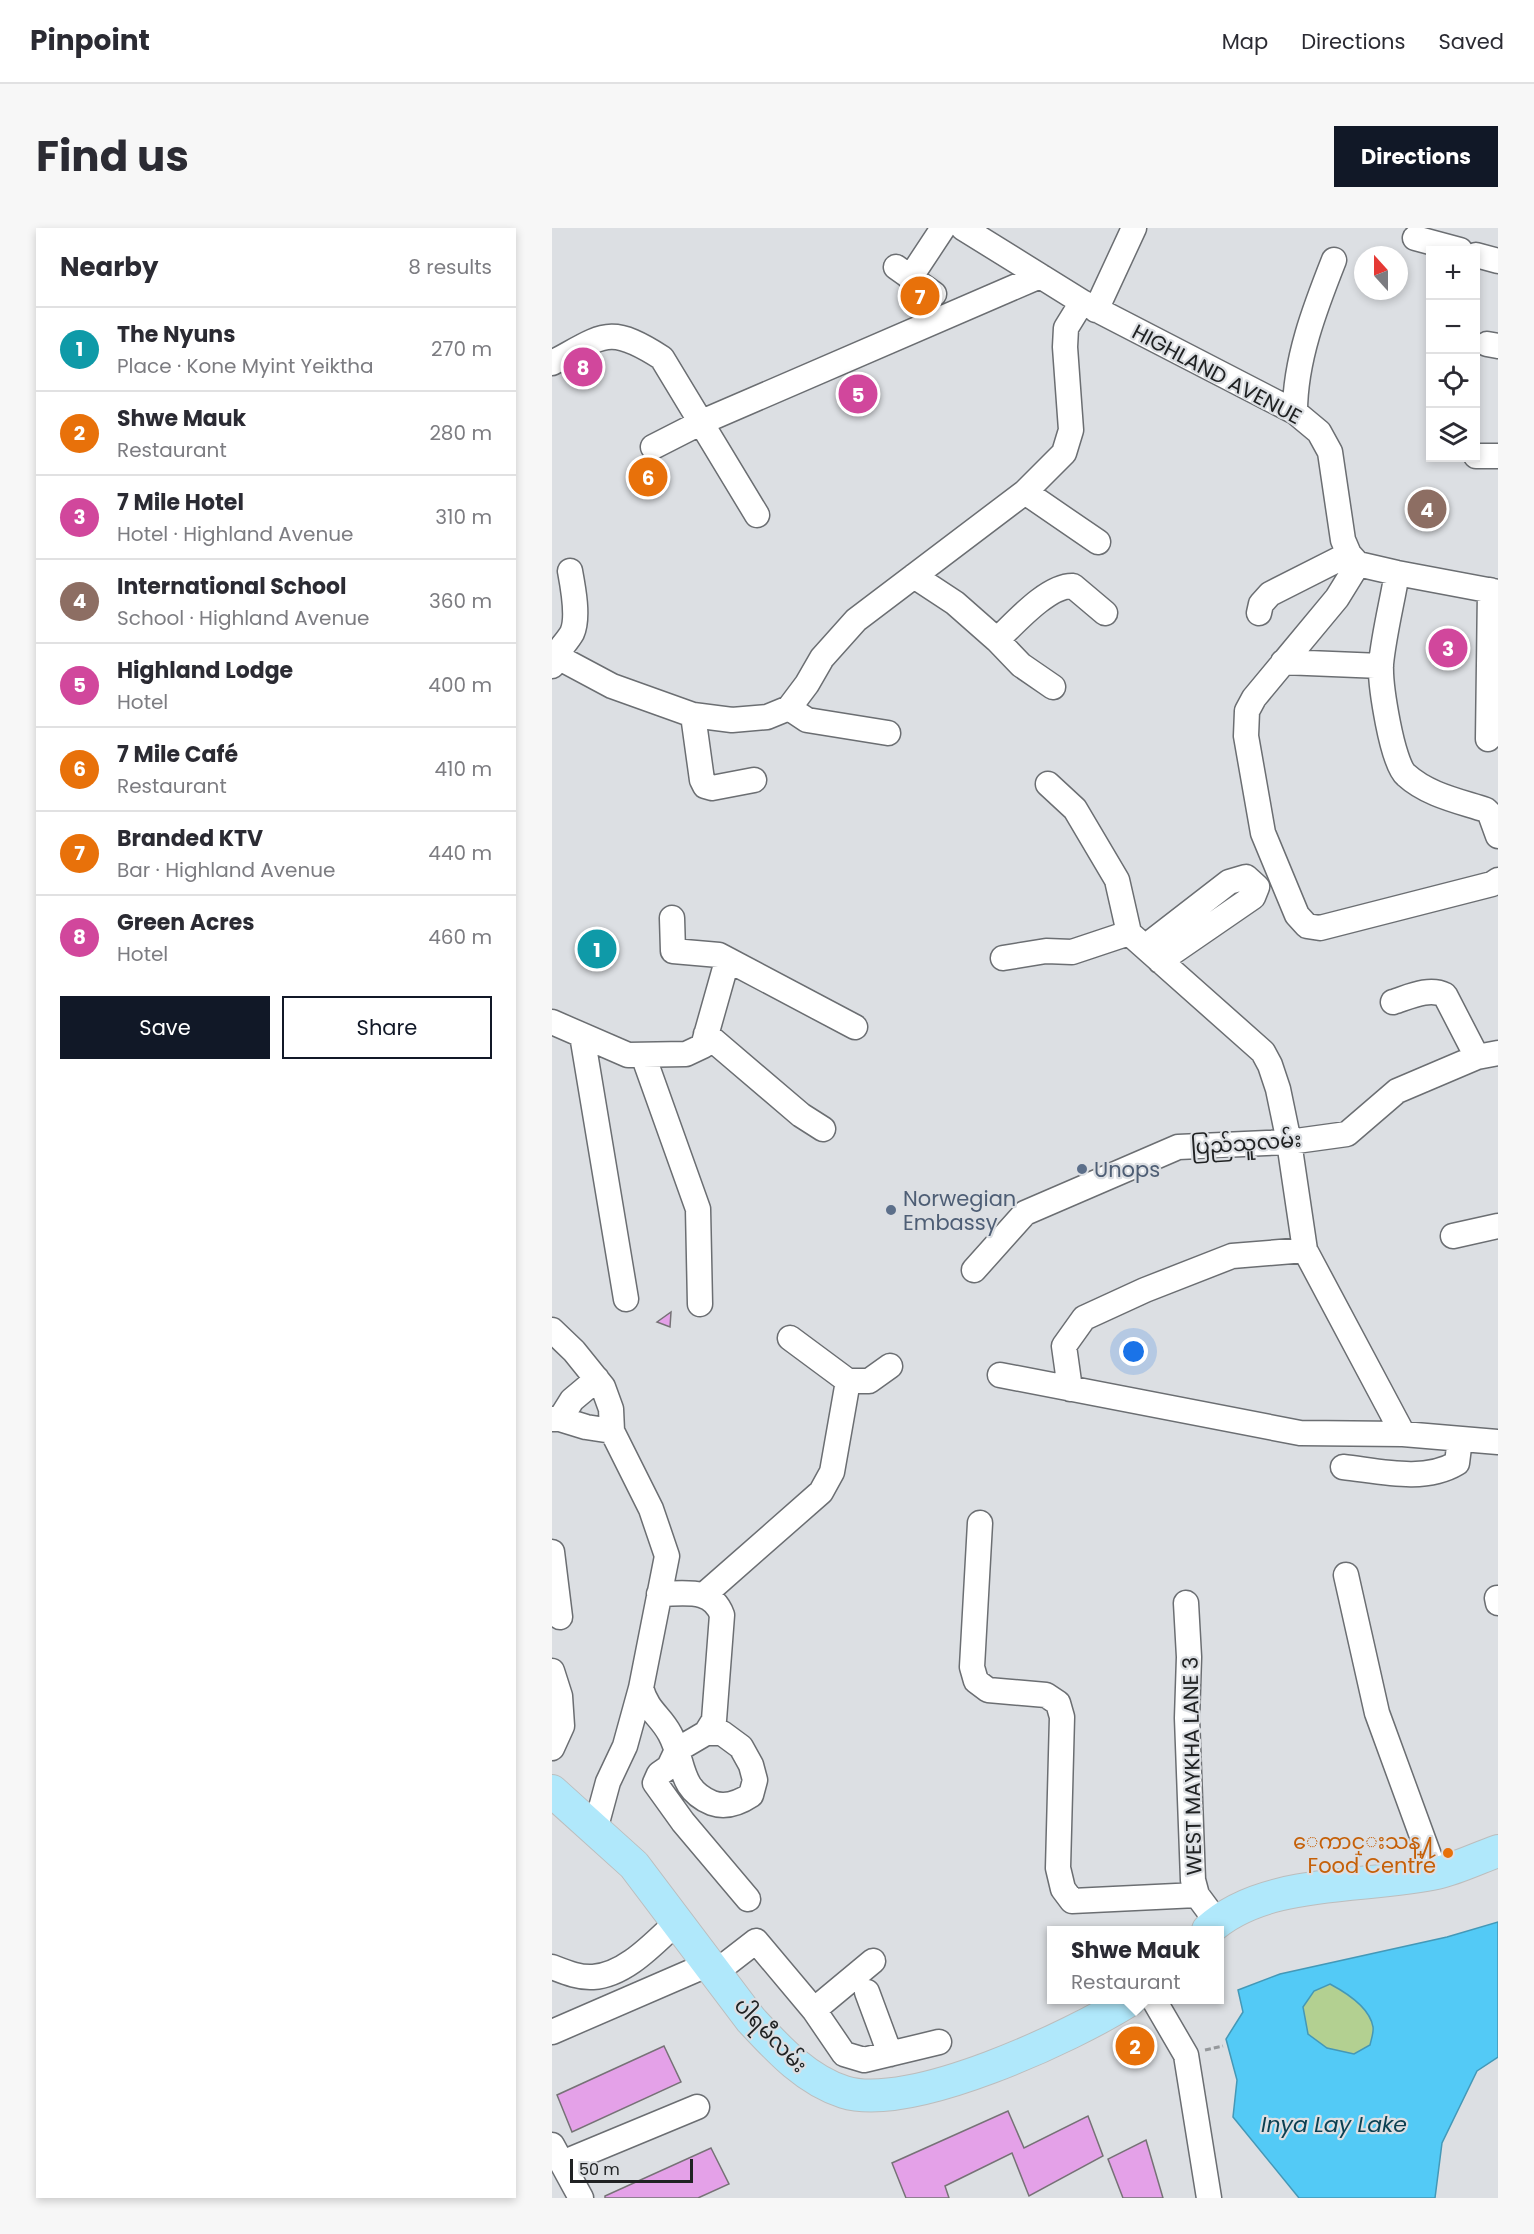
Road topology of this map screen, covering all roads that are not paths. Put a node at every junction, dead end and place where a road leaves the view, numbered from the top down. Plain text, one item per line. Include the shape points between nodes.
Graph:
1 (943, 228) edge
2 (963, 228) edge
3 (1134, 228) edge
4 (1415, 238) dead end
5 (1445, 246) edge
6 (1480, 256) edge
7 (1334, 260) dead end
8 (1498, 261) edge
9 (1040, 276) junction
10 (934, 294) dead end
11 (1089, 306) junction
12 (552, 363) edge
13 (1296, 412) junction
14 (702, 422) junction
15 (653, 447) dead end
16 (1480, 456) edge
17 (1498, 456) edge
18 (1025, 492) junction
19 (757, 515) dead end
20 (1098, 542) dead end
21 (1354, 559) junction
22 (570, 571) dead end
23 (1397, 573) junction
24 (914, 576) junction
25 (1494, 591) edge
26 (1105, 613) dead end
27 (1259, 613) dead end
28 (997, 640) junction
29 (553, 658) edge
30 (1284, 662) junction
31 (1381, 666) junction
32 (1053, 687) dead end
33 (789, 708) junction
34 (693, 716) junction
35 (888, 733) dead end
36 (1488, 739) dead end
37 (754, 780) dead end
38 (1048, 784) dead end
39 (1498, 836) edge
40 (1498, 880) edge
41 (672, 918) dead end
42 (1145, 947) junction
43 (1003, 958) dead end
44 (728, 961) junction
45 (1393, 1002) dead end
46 (552, 1022) edge
47 (855, 1027) dead end
48 (582, 1035) junction
49 (704, 1040) junction
50 (644, 1055) junction
51 (1487, 1055) edge
52 (823, 1129) dead end
53 (1289, 1142) junction
54 (1498, 1226) edge
55 (1453, 1236) dead end
56 (1305, 1250) junction
57 (974, 1270) dead end
58 (626, 1299) dead end
59 (700, 1304) dead end
60 (552, 1330) edge
61 (790, 1338) dead end
62 (891, 1366) dead end
63 (1000, 1375) dead end
64 (597, 1379) junction
65 (848, 1381) junction
66 (1070, 1389) junction
67 (556, 1419) edge
68 (612, 1431) junction
69 (1403, 1434) junction
70 (1460, 1439) junction
71 (1498, 1444) edge
72 (1498, 1460) edge
73 (1343, 1467) dead end
74 (980, 1523) dead end
75 (552, 1552) edge
76 (1346, 1575) dead end
77 (659, 1594) junction
78 (705, 1594) junction
79 (1186, 1603) dead end
80 (560, 1617) dead end
81 (552, 1671) edge
82 (640, 1688) junction
83 (706, 1733) junction
84 (552, 1748) edge
85 (677, 1750) junction
86 (552, 1791) edge
87 (595, 1830) junction
88 (1498, 1851) edge
89 (1438, 1873) junction
90 (1197, 1895) junction
91 (747, 1899) dead end
92 (677, 1922) junction
93 (1212, 1926) edge
94 (873, 1961) dead end
95 (552, 1967) edge
96 (712, 1968) junction
97 (867, 1992) dead end
98 (1124, 2004) edge
99 (1156, 2004) edge
100 (814, 2010) junction
101 (552, 2032) edge
102 (939, 2042) dead end
103 (890, 2055) junction
104 (697, 2107) dead end
105 (557, 2154) edge
106 (581, 2198) edge
107 (1209, 2198) edge

1 - 10 street via 903,272
2 - 9 street, HIGHLAND AVENUE
3 - 11 street
4 - 5 street
6 - 8 street
7 - 13 street via 1320,294 1295,388
9 - 11 street, HIGHLAND AVENUE
9 - 14 street
11 - 13 street, HIGHLAND AVENUE
11 - 18 street via 1066,328 1071,430 1064,453
12 - 14 street via 598,338 620,336 639,343 662,358
13 - 21 street, HIGHLAND AVENUE via 1319,432 1330,452 1343,540
14 - 15 street
14 - 19 street
16 - 17 street
18 - 20 street
18 - 24 street
21 - 23 street
21 - 27 street via 1270,594
21 - 30 street via 1337,598
22 - 29 street via 575,624
23 - 25 street
23 - 31 street
24 - 28 street via 955,603
24 - 33 street via 856,620 822,658
25 - 36 street
26 - 28 street via 1073,586 1064,585
28 - 32 street via 1021,665
29 - 34 street via 612,686
30 - 31 street
30 - 40 street via 1247,711 1246,736 1263,833 1297,915 1307,926 1320,928
31 - 39 street via 1389,730 1405,775 1429,791 1486,810
33 - 34 street via 767,717 732,720
33 - 35 street via 807,720
34 - 37 street via 705,786
38 - 42 street via 1075,809 1117,880
41 - 44 street via 673,951 719,955
42 - 43 street via 1046,951
42 - 53 street via 1263,1052 1278,1089
44 - 47 street
44 - 49 street
45 - 51 street via 1430,992 1444,995
46 - 48 street
48 - 50 street via 628,1055
48 - 58 street
49 - 50 street via 686,1054
49 - 52 street
50 - 59 street via 698,1209
51 - 53 street, ပြည်သူလမ်း via 1397,1091 1347,1134
53 - 56 street
53 - 57 street, ပြည်သူလမ်း via 1178,1147 1025,1213
54 - 55 street
56 - 66 street via 1232,1256 1084,1318 1064,1346
56 - 69 street
60 - 64 street
61 - 65 street
62 - 65 street via 869,1381
63 - 66 street
64 - 67 street
64 - 68 street via 611,1408
65 - 78 street via 832,1472 821,1492
66 - 69 street via 1300,1433
67 - 68 street
68 - 77 street via 651,1509 666,1556
69 - 70 street
70 - 71 street
70 - 73 street via 1457,1463 1444,1471 1410,1475
71 - 72 street
74 - 90 street via 972,1666 976,1681 988,1690 1046,1695 1058,1703 1062,1717 1058,1868 1063,1889 1072,1901
75 - 80 street
76 - 89 street via 1377,1713
77 - 78 street
77 - 82 street
78 - 83 street via 714,1600 722,1615 714,1720
79 - 90 street, WEST MAYKHA LANE 3 via 1193,1880
81 - 84 street via 560,1696 562,1726
82 - 85 street
82 - 87 street via 625,1746 608,1782
83 - 85 street
83 - 85 street via 722,1733 741,1747 751,1765 755,1780 751,1795 739,1803 719,1806 700,1798 690,1788
85 - 91 street via 655,1783
86 - 87 main road, ပါရမီလမ်း
87 - 92 main road, ပါရမီလမ်း via 634,1865
88 - 89 main road
89 - 93 main road via 1284,1894 1246,1906
90 - 93 street, WEST MAYKHA LANE 3
92 - 95 street via 636,1958 595,1977
92 - 96 main road, ပါရမီလမ်း
94 - 100 street
96 - 98 main road, ပါရမီလမ်း via 751,2020 786,2055 816,2080 846,2093 878,2095 923,2089 1036,2050
96 - 100 street via 756,1941
96 - 101 street
97 - 103 street
99 - 107 street via 1186,2055
100 - 103 street via 844,2054 864,2060
102 - 103 street
104 - 105 street
105 - 106 street

